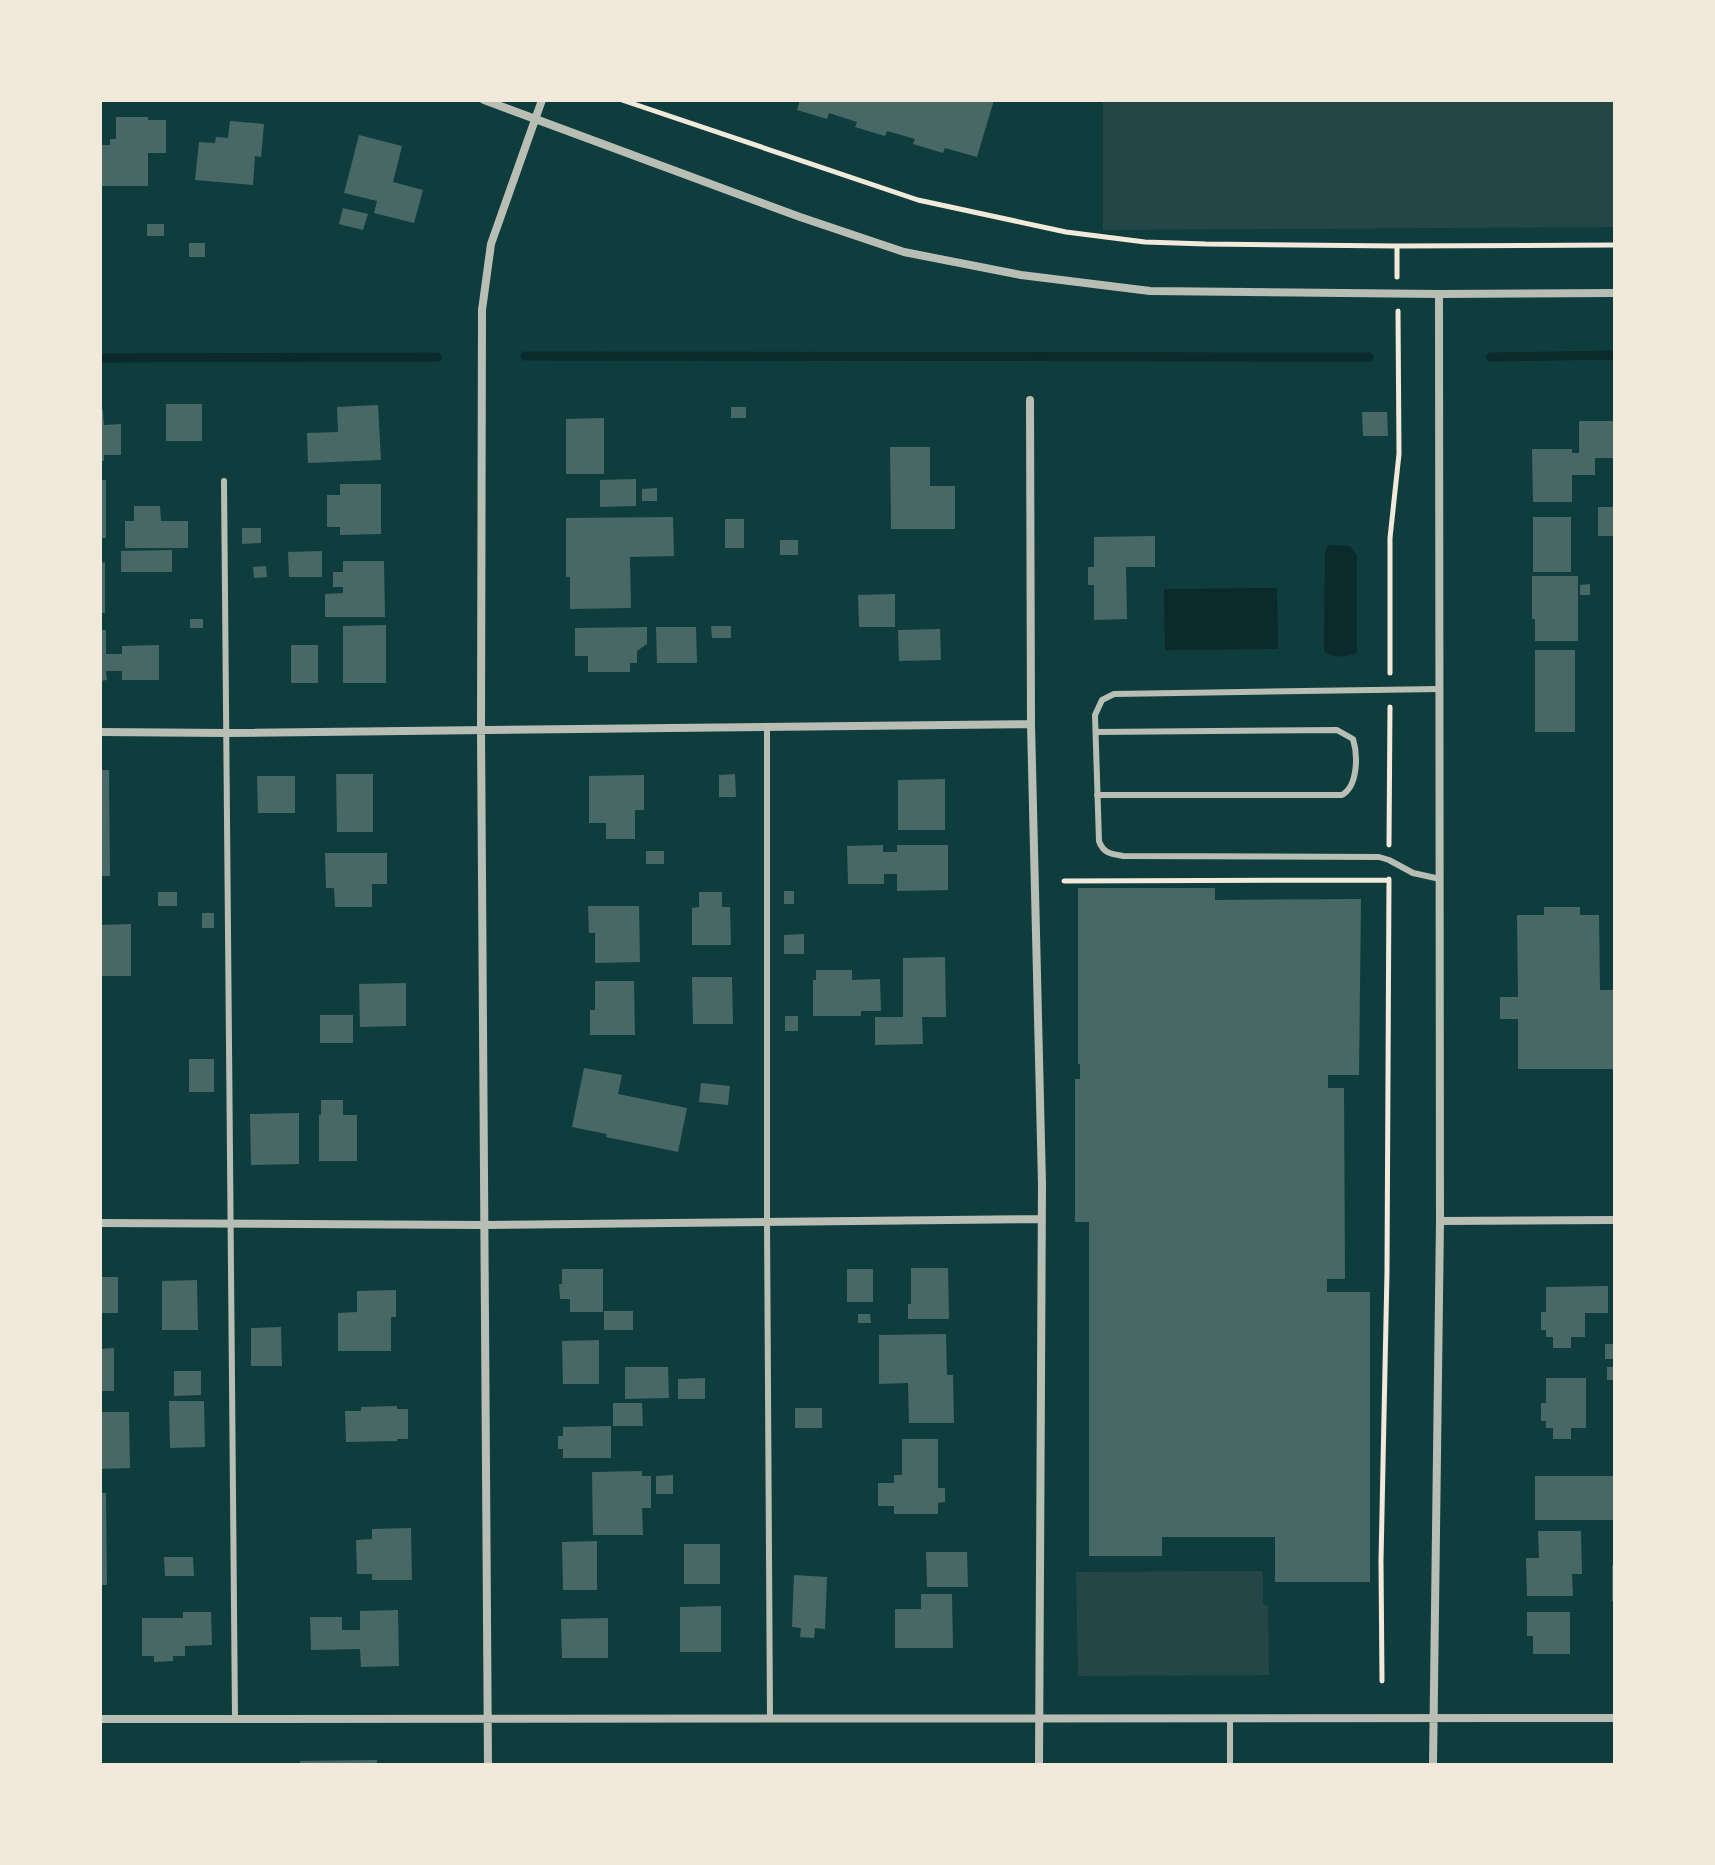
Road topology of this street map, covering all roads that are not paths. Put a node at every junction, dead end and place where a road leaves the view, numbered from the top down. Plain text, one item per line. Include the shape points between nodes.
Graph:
1 (484, 100) edge
2 (542, 100) edge
3 (535, 120) junction
4 (1615, 293) edge
5 (1439, 294) junction
6 (1030, 400) dead end
7 (224, 481) dead end
8 (1440, 689) junction
9 (1031, 724) junction
10 (767, 728) junction
11 (481, 730) junction
12 (100, 732) edge
13 (1096, 732) junction
14 (226, 733) junction
15 (1097, 795) junction
16 (1440, 879) junction
17 (1042, 1219) junction
18 (1615, 1220) edge
19 (1440, 1221) junction
20 (767, 1222) junction
21 (100, 1223) edge
22 (231, 1224) junction
23 (484, 1225) junction
24 (1434, 1718) junction
25 (1615, 1718) edge
26 (100, 1719) edge
27 (235, 1719) junction
28 (487, 1719) junction
29 (770, 1719) junction
30 (1039, 1719) junction
31 (1230, 1719) junction
32 (488, 1765) edge
33 (1039, 1765) edge
34 (1230, 1765) edge
35 (1433, 1765) edge

1 - 3 street
2 - 3 street
3 - 5 street via 904,252 1021,275 1150,291
3 - 11 street via 491,244 482,310
4 - 5 street
5 - 8 street
6 - 9 street
7 - 14 lane
8 - 13 lane via 1114,694 1102,700 1095,715
8 - 16 street
9 - 10 street
9 - 17 street
10 - 11 street
10 - 20 lane
11 - 14 street
11 - 23 street
12 - 14 street
13 - 15 lane
13 - 15 lane via 1337,730 1355,745 1354,781 1342,795
14 - 22 lane
15 - 16 lane via 1099,841 1110,854 1379,857
16 - 19 street
17 - 20 street
17 - 30 street
18 - 19 street
19 - 24 street
20 - 23 street
20 - 29 lane
21 - 22 street
22 - 23 street
22 - 27 lane
23 - 28 street
24 - 25 street
24 - 31 street
24 - 35 street
26 - 27 street
27 - 28 street
28 - 29 street
28 - 32 street
29 - 30 street
30 - 31 street
30 - 33 street
31 - 34 lane

